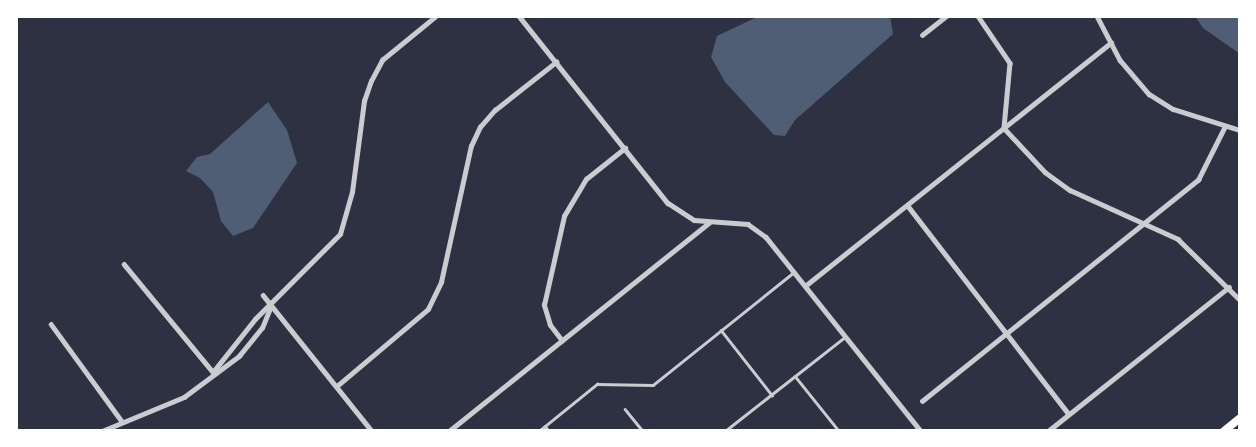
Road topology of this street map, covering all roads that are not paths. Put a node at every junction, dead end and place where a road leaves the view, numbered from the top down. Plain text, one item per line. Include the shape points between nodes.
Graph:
1 (436, 16) edge
2 (520, 16) edge
3 (946, 16) edge
4 (978, 16) edge
5 (1098, 16) edge
6 (922, 36) dead end
7 (1110, 43) junction
8 (556, 62) junction
9 (1224, 126) junction
10 (1004, 128) junction
11 (1240, 130) edge
12 (625, 148) junction
13 (908, 206) junction
14 (1146, 222) junction
15 (709, 223) junction
16 (124, 264) dead end
17 (794, 272) junction
18 (805, 286) junction
19 (1229, 287) junction
20 (263, 295) dead end
21 (1240, 300) edge
22 (271, 305) junction
23 (50, 324) dead end
24 (721, 330) junction
25 (1007, 333) junction
26 (846, 336) junction
27 (562, 341) junction
28 (213, 372) junction
29 (795, 376) junction
30 (337, 386) junction
31 (772, 394) junction
32 (922, 401) dead end
33 (625, 409) dead end
34 (1069, 414) junction
35 (1240, 418) edge
36 (122, 420) junction
37 (545, 426) junction
38 (102, 431) edge
39 (372, 431) edge
40 (449, 431) edge
41 (539, 431) edge
42 (549, 431) edge
43 (643, 431) edge
44 (725, 431) edge
45 (839, 431) edge
46 (921, 431) edge
47 (1048, 431) edge
48 (1224, 431) edge

1 - 22 street via 382,60 364,101 352,192 340,234
2 - 8 street
3 - 6 street
4 - 10 street via 1006,51 1010,63
5 - 7 street
7 - 9 street via 1133,79 1149,94 1174,109
7 - 10 street
8 - 12 street
8 - 30 street via 480,127 469,155 441,282 428,309
9 - 11 street
9 - 14 street via 1198,180
10 - 13 street
10 - 14 street via 1045,172 1070,190
12 - 15 street via 668,203 694,220
12 - 27 street via 586,179 564,216 544,305 550,325
13 - 18 street
13 - 25 street
14 - 19 street via 1178,239
14 - 25 street
15 - 17 street via 736,222 758,229
15 - 27 street
16 - 28 street
17 - 18 street
17 - 24 lane
18 - 26 street
19 - 21 street
19 - 34 street
20 - 22 street
22 - 28 street
22 - 28 street via 262,328 239,356
22 - 30 street
23 - 36 street
24 - 31 lane
24 - 37 lane via 653,385 597,384
25 - 32 street
25 - 34 street
26 - 29 lane
26 - 46 street
27 - 40 street
28 - 36 street via 184,397
29 - 31 lane
29 - 45 lane
30 - 39 street
31 - 44 lane
33 - 43 lane
34 - 47 street
35 - 48 highway
36 - 38 street
37 - 41 lane
37 - 42 lane

